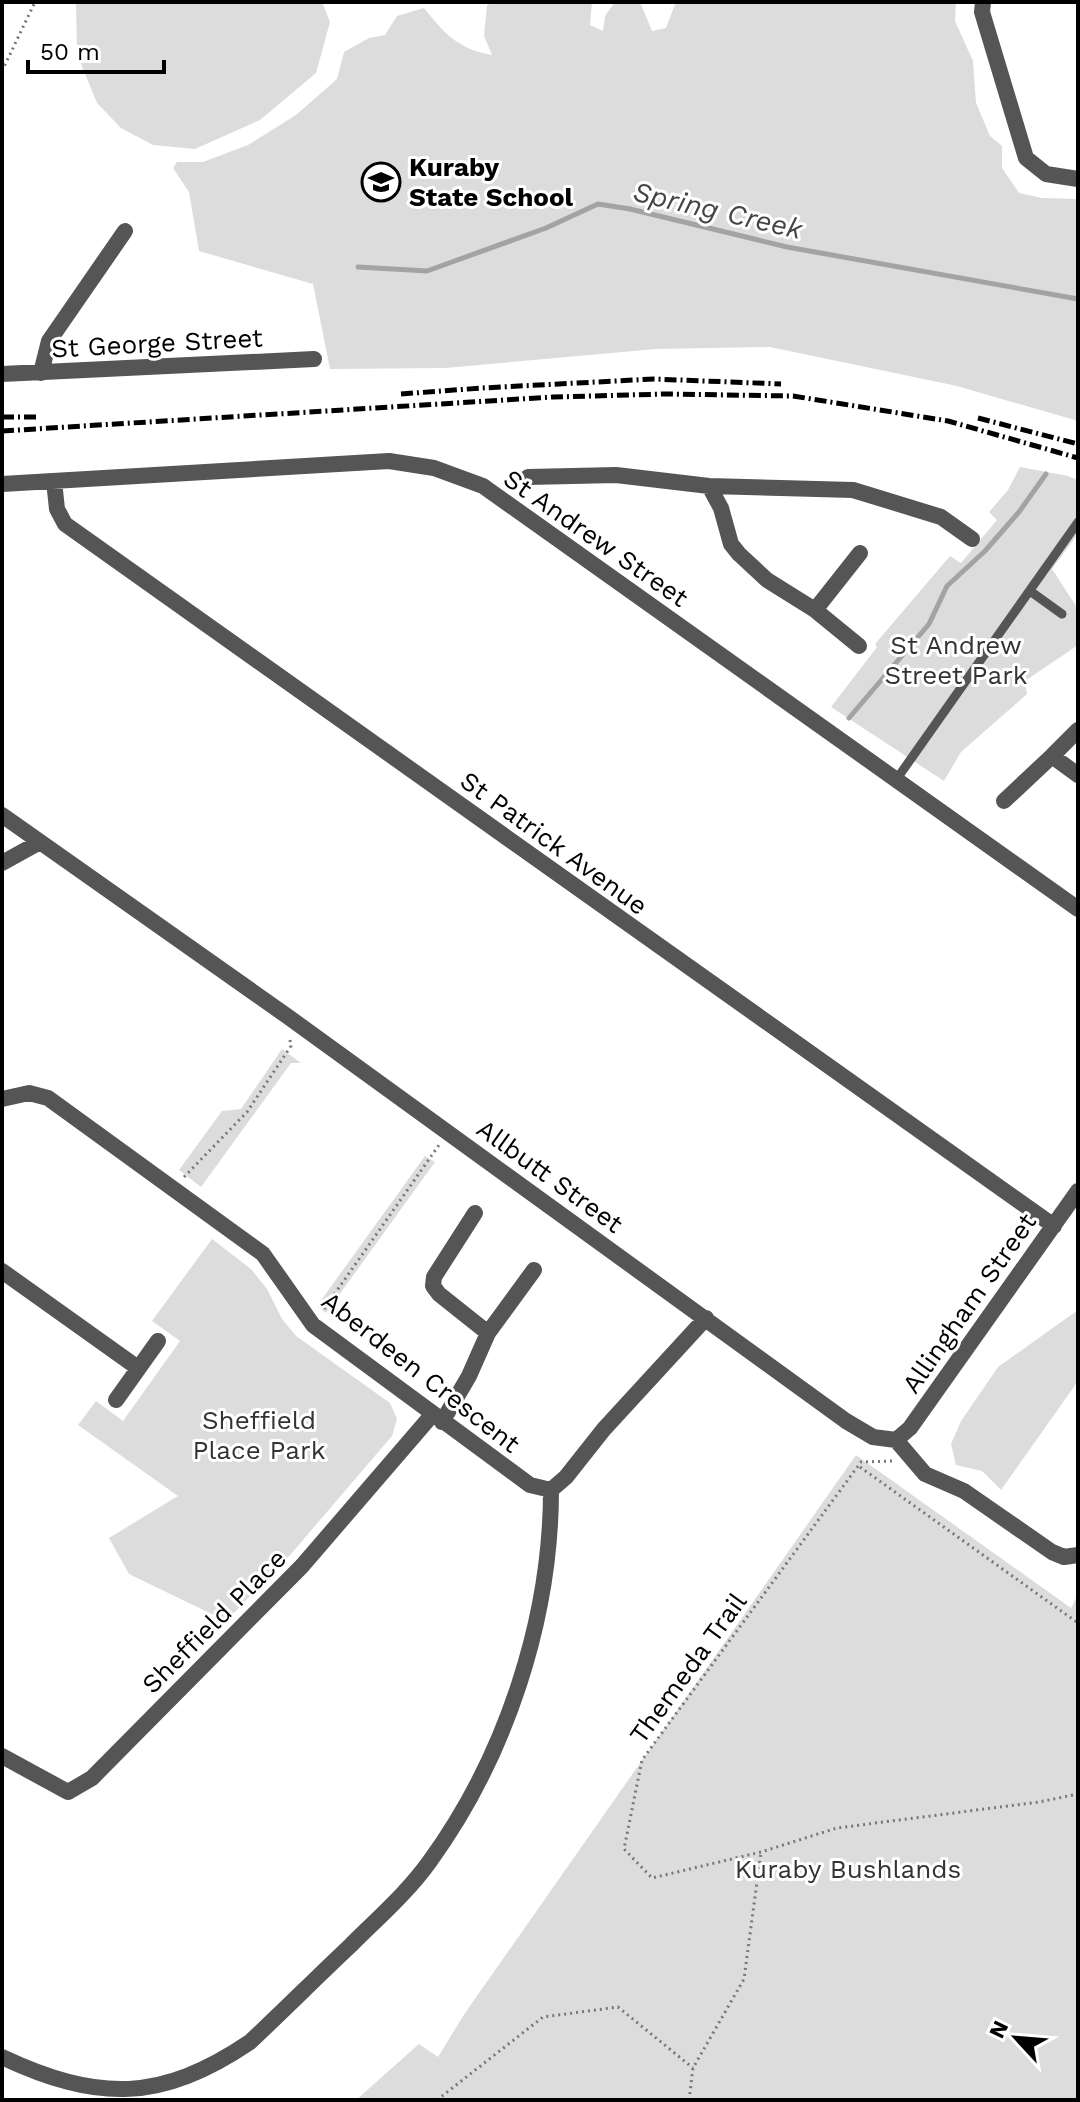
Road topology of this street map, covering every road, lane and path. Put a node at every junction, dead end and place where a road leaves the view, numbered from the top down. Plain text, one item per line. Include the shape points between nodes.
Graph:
1 (35, 2) edge
2 (983, 2) edge
3 (2, 71) edge
4 (1078, 179) edge
5 (125, 231) dead end
6 (314, 359) dead end
7 (41, 373) junction
8 (2, 374) edge
9 (528, 477) dead end
10 (54, 481) junction
11 (2, 484) edge
12 (709, 486) junction
13 (1078, 522) edge
14 (972, 539) dead end
15 (860, 553) dead end
16 (1030, 591) junction
17 (815, 610) junction
18 (1062, 614) dead end
19 (859, 646) dead end
20 (1078, 730) edge
21 (1052, 756) junction
22 (1078, 775) edge
23 (896, 780) junction
24 (1004, 801) dead end
25 (2, 815) edge
26 (40, 842) junction
27 (2, 863) edge
28 (1078, 909) edge
29 (287, 1016) junction
30 (2, 1099) edge
31 (448, 1132) junction
32 (171, 1186) junction
33 (1078, 1191) edge
34 (475, 1213) dead end
35 (1054, 1226) junction
36 (534, 1270) dead end
37 (2, 1271) edge
38 (706, 1318) junction
39 (313, 1325) junction
40 (488, 1333) junction
41 (158, 1341) dead end
42 (138, 1368) junction
43 (116, 1400) dead end
44 (437, 1419) junction
45 (896, 1440) junction
46 (914, 1461) junction
47 (859, 1465) junction
48 (551, 1490) junction
49 (1076, 1556) edge
50 (1078, 1623) edge
51 (2, 1756) edge
52 (1078, 1794) edge
53 (761, 1852) junction
54 (2, 2057) edge
55 (693, 2068) junction
56 (437, 2100) edge
57 (689, 2100) edge

1 - 3 path
2 - 4 street via 1026,158 1046,174
5 - 7 street via 49,341
6 - 7 street, St George Street
7 - 8 street, St George Street
9 - 12 street via 616,475
10 - 11 street, St Andrew Street
10 - 23 street, St Andrew Street via 389,461 434,468 483,486
10 - 35 street, St Patrick Avenue via 57,509 65,524
12 - 14 street via 853,490 941,517
12 - 17 street via 731,544 767,580
13 - 16 lane
15 - 17 street
16 - 18 lane
16 - 23 lane
17 - 19 street
20 - 21 street
21 - 22 street
21 - 24 street
23 - 28 street, St Andrew Street
25 - 26 street, Allbutt Street
26 - 27 street
26 - 29 street, Allbutt Street
29 - 31 street, Allbutt Street
29 - 32 path via 280,1026 291,1046 247,1112 189,1175
30 - 32 street, Aberdeen Crescent via 29,1093 48,1098
31 - 38 street, Allbutt Street
31 - 39 path
32 - 39 street, Aberdeen Crescent via 263,1254
33 - 35 street, Allingham Street
34 - 40 street via 433,1286
35 - 45 street, Allingham Street via 910,1428
36 - 40 street
37 - 42 street
38 - 45 street, Allbutt Street via 846,1421 873,1437
38 - 48 street
39 - 44 street, Aberdeen Crescent
40 - 44 street via 469,1376
41 - 42 street
42 - 43 street
44 - 48 street, Aberdeen Crescent via 530,1485
44 - 51 street, Sheffield Place via 302,1566 92,1778 68,1792
45 - 46 street
46 - 47 path
46 - 49 street via 925,1474 964,1491 1052,1552
47 - 50 path
47 - 53 path, Themeda Trail via 642,1760 624,1849 652,1878
48 - 54 street via 546,1560 516,1697 465,1808 429,1862 387,1910 250,2042 225,2061 173,2086 116,2096 38,2076
52 - 53 path via 837,1828
53 - 55 path via 744,1979
55 - 56 path via 618,2007 543,2017
55 - 57 path

